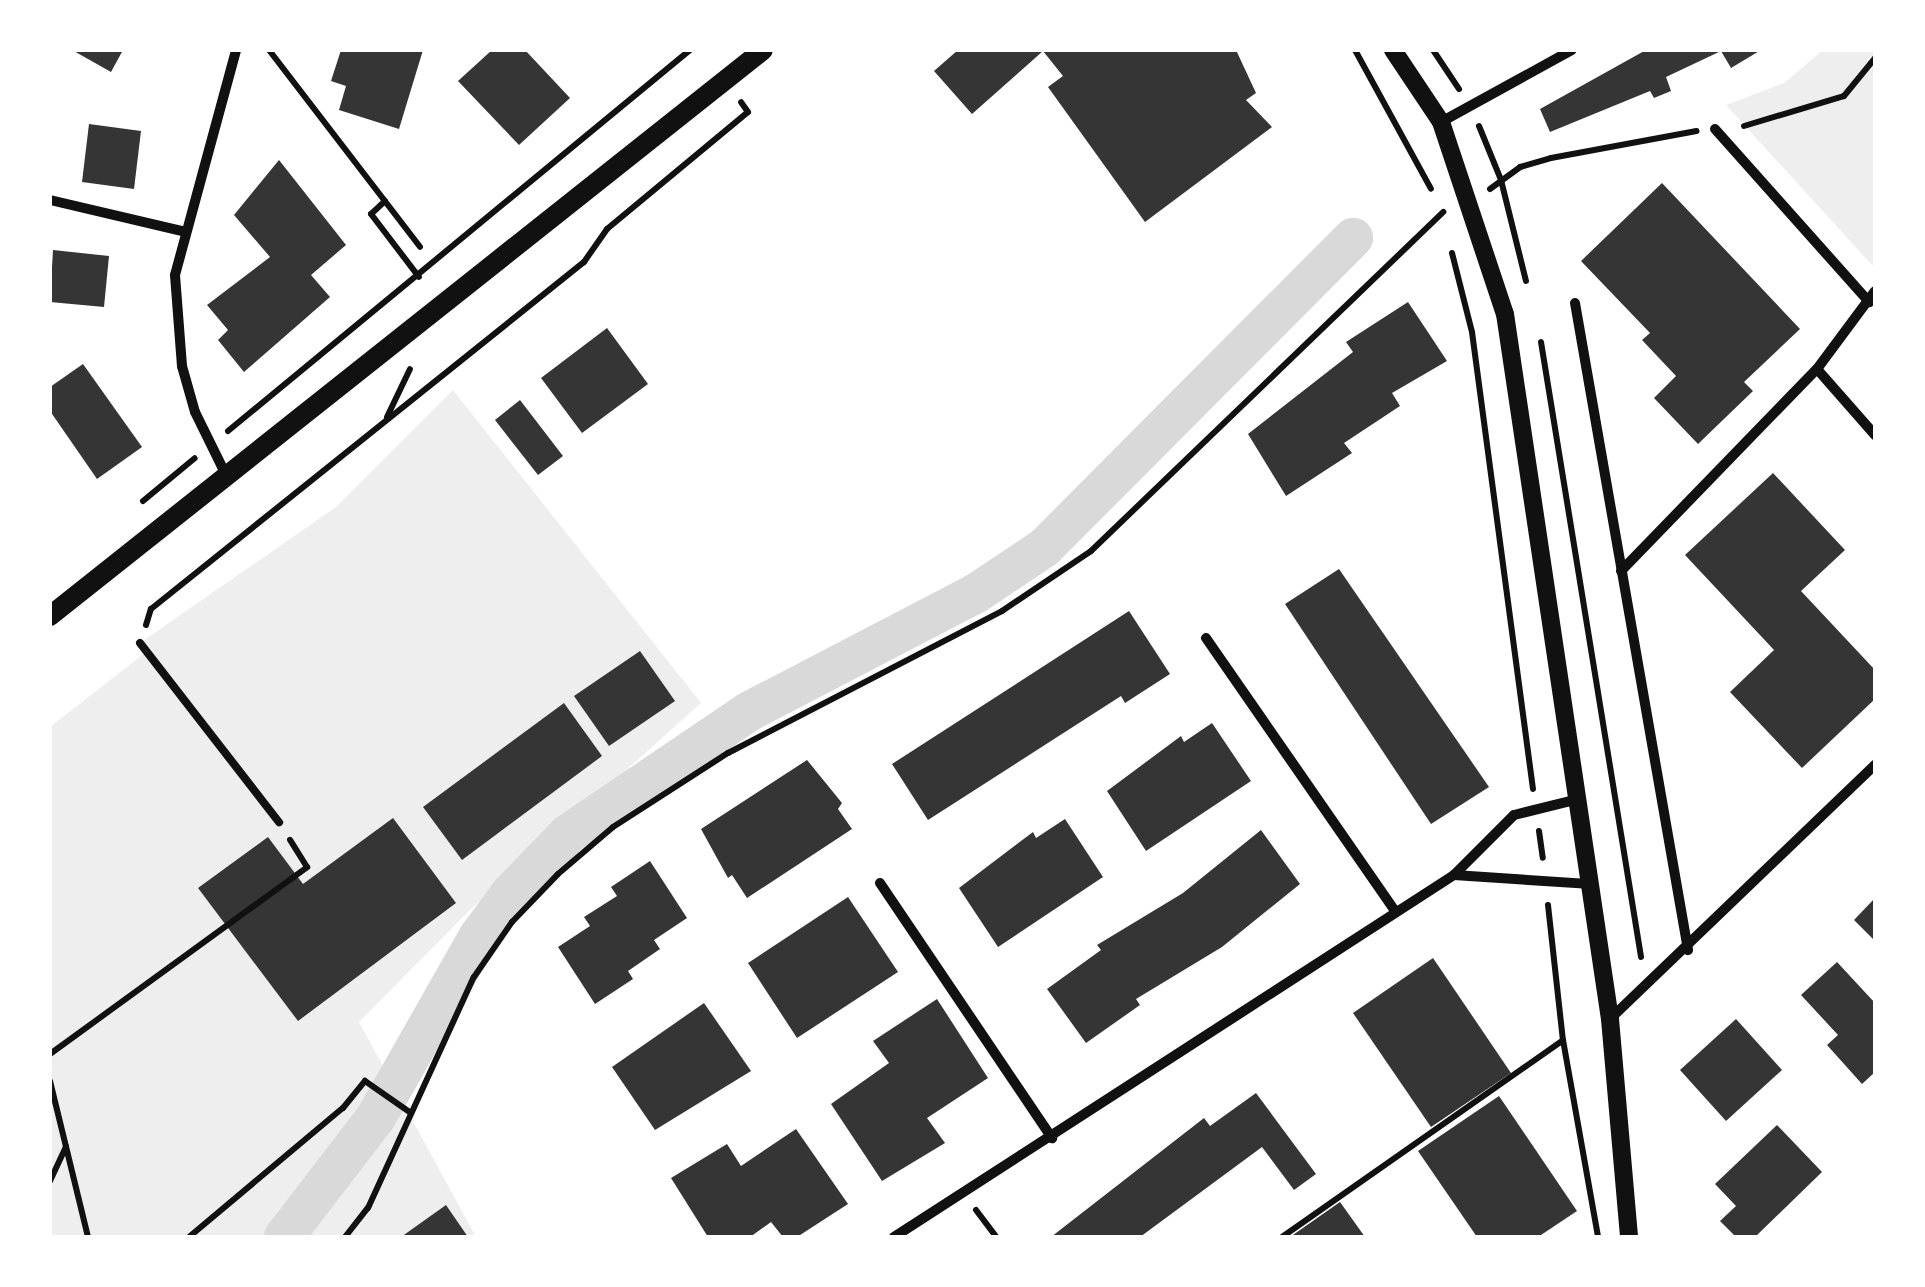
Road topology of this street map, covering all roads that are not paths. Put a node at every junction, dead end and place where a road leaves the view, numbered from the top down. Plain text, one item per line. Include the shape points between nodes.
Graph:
1 (236, 50) edge
2 (763, 50) edge
3 (1392, 50) edge
4 (1572, 50) edge
5 (1441, 122) junction
6 (1714, 129) road end
7 (50, 200) edge
8 (182, 231) junction
9 (1872, 297) edge
10 (1575, 302) dead end
11 (1817, 369) junction
12 (1875, 435) edge
13 (228, 478) junction
14 (1622, 571) junction
15 (50, 616) edge
16 (1206, 638) dead end
17 (140, 643) road end
18 (1875, 765) edge
19 (1579, 799) junction
20 (279, 822) road end
21 (1454, 874) junction
22 (880, 884) dead end
23 (1588, 884) junction
24 (1396, 912) junction
25 (1688, 950) junction
26 (1610, 1019) junction
27 (1052, 1138) junction
28 (894, 1237) edge
29 (1629, 1237) edge

1 - 8 street
2 - 13 main road
3 - 5 street
4 - 5 street
5 - 19 street via 1504,314
6 - 9 street
7 - 8 street
8 - 13 street via 174,321 210,446
9 - 11 street
10 - 14 street
11 - 12 street
11 - 14 street
13 - 15 main road
14 - 25 street
16 - 24 street
17 - 20 lane
18 - 25 street
19 - 21 street via 1514,815
19 - 23 street
21 - 23 street
21 - 24 street
22 - 27 street
23 - 26 street
24 - 27 street
25 - 26 street
26 - 29 street
27 - 28 street

